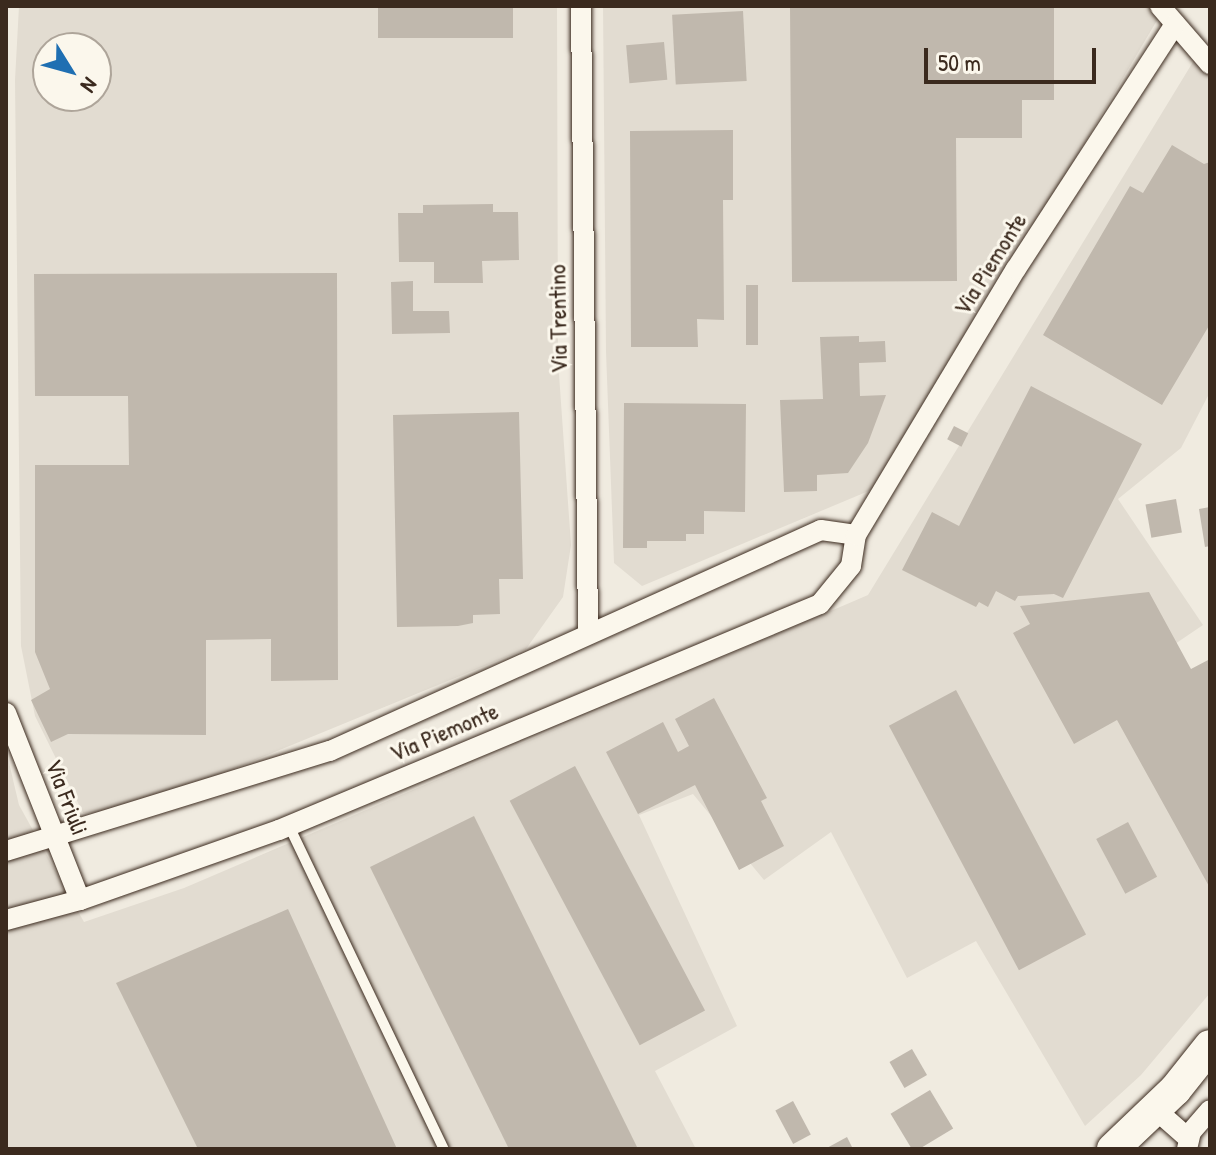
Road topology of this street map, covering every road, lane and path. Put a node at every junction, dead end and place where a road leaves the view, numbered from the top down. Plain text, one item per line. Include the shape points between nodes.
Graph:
1 (581, 6) edge
2 (1160, 6) edge
3 (1175, 24) junction
4 (1210, 64) edge
5 (856, 535) junction
6 (588, 632) junction
7 (6, 713) edge
8 (289, 826) junction
9 (55, 836) junction
10 (6, 851) edge
11 (80, 900) junction
12 (6, 920) edge
13 (1210, 1046) edge
14 (1165, 1099) junction
15 (1207, 1113) edge
16 (1188, 1144) edge
17 (444, 1149) edge
18 (1113, 1149) edge

1 - 6 street, Via Trentino
2 - 3 street
3 - 4 street
3 - 5 street, Via Piemonte via 1016,269
5 - 6 street, Via Piemonte via 821,530
5 - 8 street, Via Piemonte via 851,566 820,604
6 - 9 street, Via Piemonte via 330,751
7 - 9 street, Via Friuli
8 - 11 street, Via Piemonte
8 - 17 lane
9 - 10 street, Via Piemonte
9 - 11 street, Via Friuli
11 - 12 street, Via Piemonte
13 - 14 main road
14 - 15 street
14 - 16 street
14 - 18 main road
15 - 16 street

